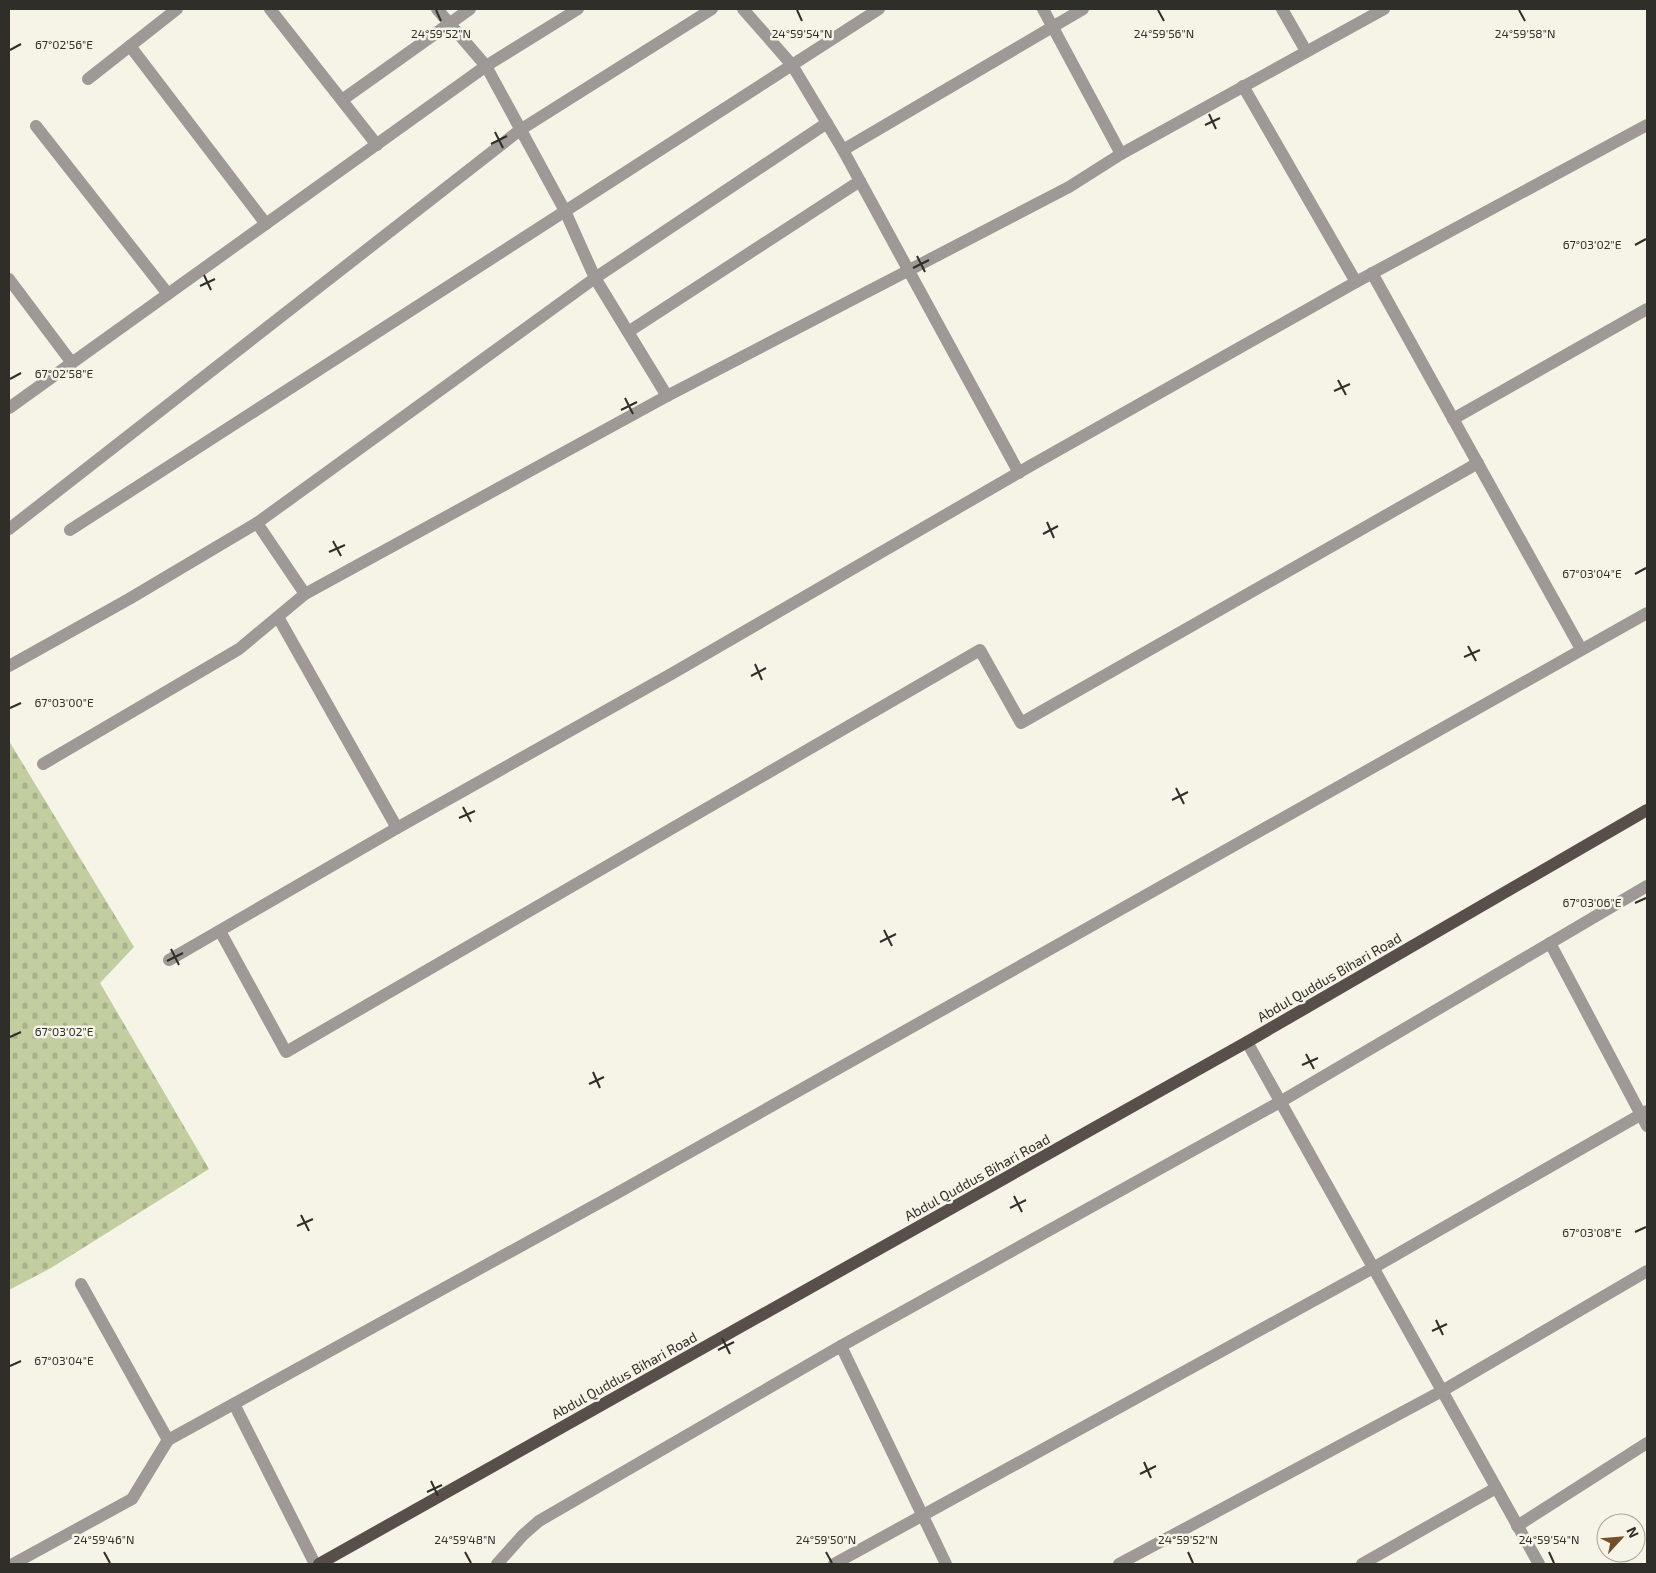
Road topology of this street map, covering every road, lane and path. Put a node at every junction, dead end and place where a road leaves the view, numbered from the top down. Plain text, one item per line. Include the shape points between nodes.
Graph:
1 (177, 9) edge
2 (270, 9) edge
3 (437, 9) edge
4 (470, 9) edge
5 (578, 9) edge
6 (712, 9) edge
7 (743, 9) edge
8 (879, 9) edge
9 (1043, 9) edge
10 (1082, 9) edge
11 (1282, 9) edge
12 (1384, 9) edge
13 (449, 23) junction
14 (1053, 26) junction
15 (130, 46) junction
16 (1306, 52) junction
17 (792, 65) junction
18 (486, 66) junction
19 (88, 79) dead end
20 (1243, 86) junction
21 (342, 100) junction
22 (827, 123) junction
23 (1647, 125) edge
24 (36, 126) dead end
25 (520, 130) junction
26 (377, 145) junction
27 (843, 150) junction
28 (1121, 154) junction
29 (860, 181) junction
30 (564, 211) junction
31 (266, 224) junction
32 (909, 271) junction
33 (1372, 274) junction
34 (595, 278) junction
35 (9, 279) edge
36 (1356, 282) junction
37 (168, 294) junction
38 (1647, 309) edge
39 (628, 332) junction
40 (72, 363) junction
41 (668, 396) junction
42 (9, 408) edge
43 (1453, 419) junction
44 (1478, 463) junction
45 (1019, 473) junction
46 (258, 523) junction
47 (9, 529) edge
48 (70, 530) dead end
49 (305, 594) junction
50 (1647, 613) edge
51 (278, 617) junction
52 (1581, 648) junction
53 (9, 666) edge
54 (43, 764) dead end
55 (1647, 810) edge
56 (397, 828) junction
57 (1647, 886) edge
58 (220, 930) junction
59 (1550, 943) junction
60 (169, 960) dead end
61 (1247, 1042) junction
62 (1280, 1102) junction
63 (1644, 1112) edge
64 (1647, 1126) edge
65 (1373, 1268) junction
66 (1647, 1271) edge
67 (81, 1284) dead end
68 (840, 1346) junction
69 (1442, 1391) junction
70 (234, 1404) junction
71 (168, 1440) junction
72 (1647, 1443) edge
73 (1496, 1488) junction
74 (922, 1515) junction
75 (1517, 1526) junction
76 (13, 1564) edge
77 (317, 1564) edge
78 (497, 1564) edge
79 (834, 1564) edge
80 (946, 1564) edge
81 (1119, 1564) edge
82 (1362, 1564) edge
83 (1539, 1564) edge

1 - 15 street
2 - 21 street
3 - 13 street
4 - 13 street
5 - 18 street
6 - 25 street
7 - 17 street
8 - 17 street
9 - 14 street
10 - 14 street
11 - 16 street
12 - 16 street
13 - 18 street
13 - 21 street
14 - 27 street
14 - 28 street
15 - 19 street
15 - 31 street
16 - 20 street
17 - 22 street
17 - 30 street
18 - 25 street
18 - 26 street
20 - 28 street
20 - 36 street
21 - 26 street
22 - 27 street
22 - 34 street
23 - 33 street
24 - 37 street
25 - 30 street
25 - 47 street
26 - 31 street
27 - 29 street
28 - 32 street via 1069,187
29 - 32 street
29 - 39 street
30 - 34 street
30 - 48 street
31 - 37 street
32 - 41 street
32 - 45 street
33 - 36 street
33 - 43 street
34 - 39 street
34 - 46 street
35 - 40 street
36 - 45 street
37 - 40 street
38 - 43 street
39 - 41 street
40 - 42 street
41 - 49 street
43 - 44 street
44 - 52 street
44 - 58 street via 1021,723 980,650 286,1052
45 - 56 street
46 - 49 street
46 - 53 street
49 - 51 street
50 - 52 street
51 - 54 street via 239,649
51 - 56 street
52 - 70 street via 619,1192
55 - 61 main road, Abdul Quddus Bihari Road
56 - 58 street
57 - 59 street
58 - 60 street
59 - 62 street
59 - 63 street
61 - 62 street
61 - 77 main road, Abdul Quddus Bihari Road
62 - 65 street
62 - 68 street
63 - 64 street
63 - 65 street
65 - 69 street
65 - 74 street
66 - 69 street
67 - 71 street
68 - 74 street
68 - 78 street via 539,1521
69 - 73 street
69 - 81 street
70 - 71 street
70 - 77 street
71 - 76 street via 132,1499
72 - 75 street
73 - 75 street
73 - 82 street
74 - 79 street
74 - 80 street
75 - 83 street

